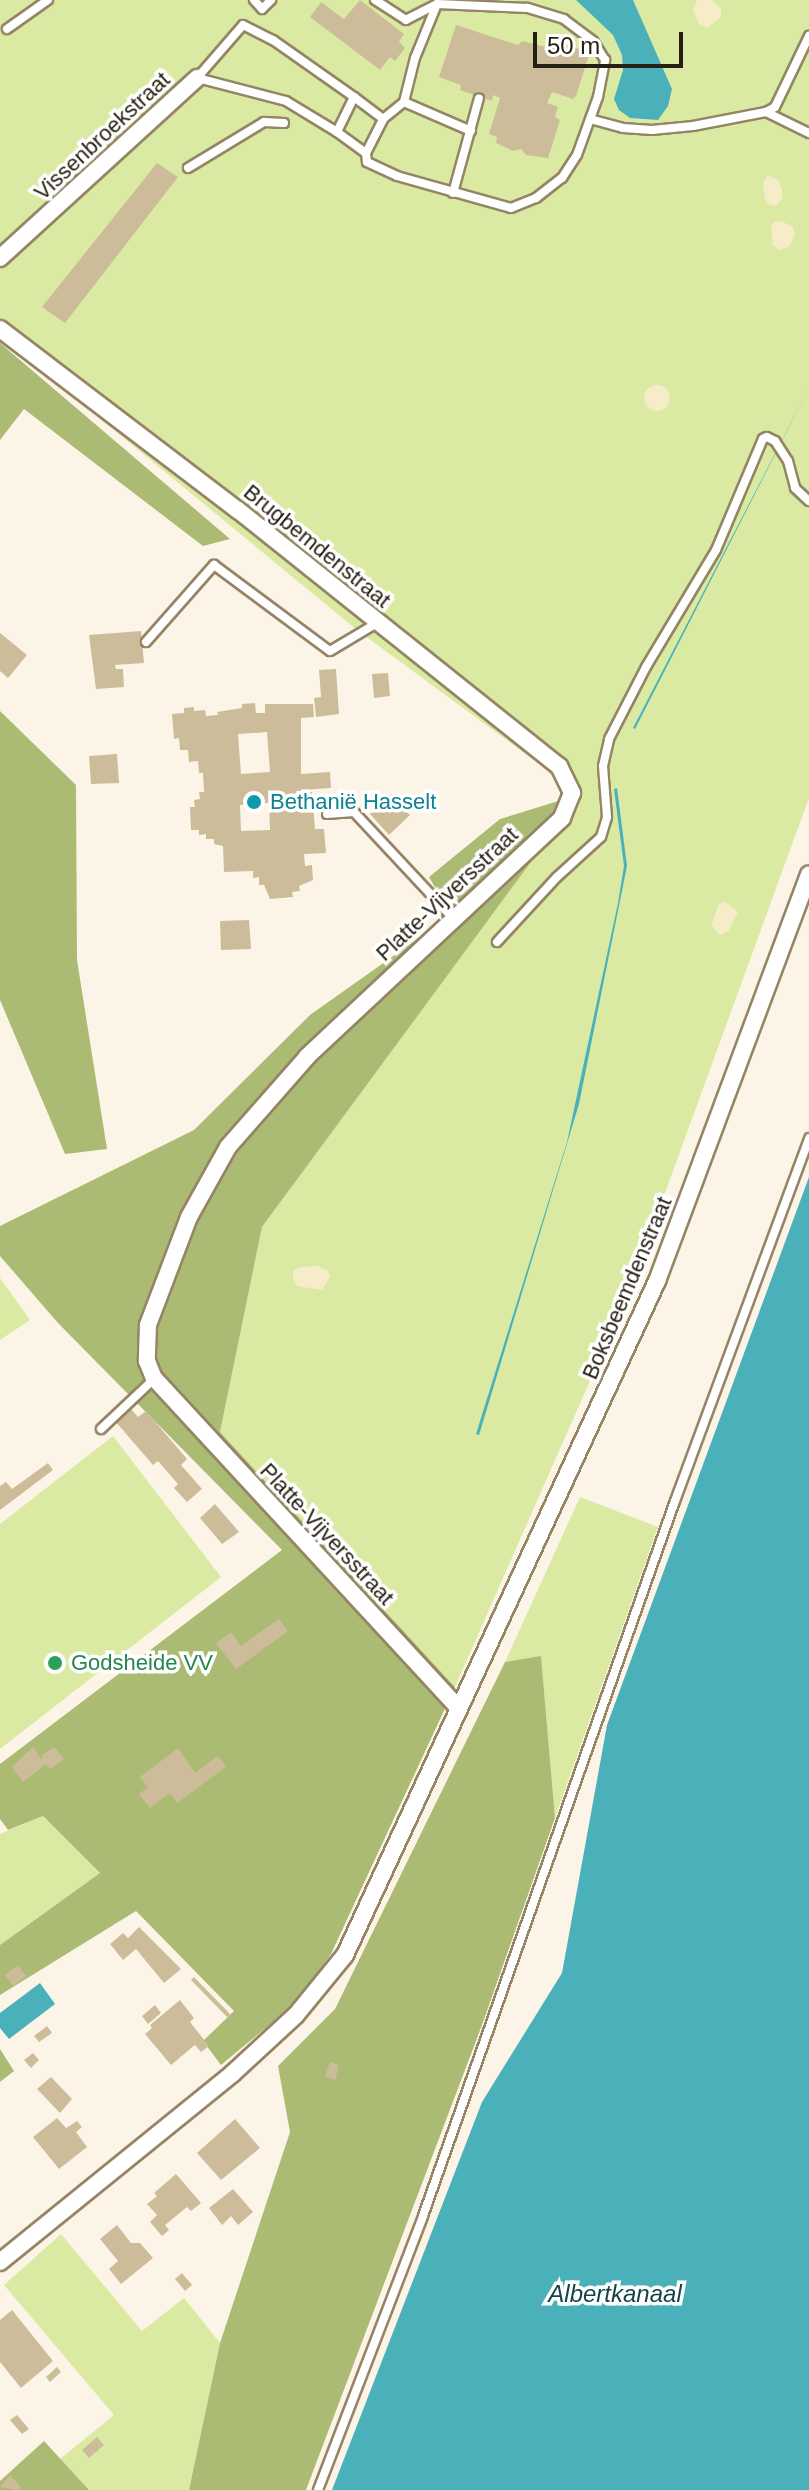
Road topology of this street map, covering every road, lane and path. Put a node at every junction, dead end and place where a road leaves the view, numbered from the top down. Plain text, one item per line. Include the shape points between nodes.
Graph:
1 (48, 0) edge
2 (254, 0) edge
3 (271, 0) edge
4 (375, 0) edge
5 (437, 4) junction
6 (7, 29) dead end
7 (809, 36) edge
8 (197, 78) junction
9 (354, 97) junction
10 (479, 98) dead end
11 (404, 102) junction
12 (766, 112) junction
13 (383, 119) junction
14 (590, 119) junction
15 (284, 123) dead end
16 (471, 131) junction
17 (337, 132) junction
18 (809, 133) edge
19 (366, 153) junction
20 (188, 168) dead end
21 (453, 193) junction
22 (0, 258) edge
23 (0, 329) edge
24 (809, 501) edge
25 (377, 623) junction
26 (146, 642) dead end
27 (327, 814) dead end
28 (562, 818) joint
29 (809, 874) edge
30 (453, 918) junction
31 (497, 942) dead end
32 (809, 1138) edge
33 (154, 1378) junction
34 (101, 1429) dead end
35 (458, 1708) junction
36 (0, 2262) edge
37 (318, 2490) edge

1 - 6 lane
2 - 3 lane via 262,9
4 - 5 lane via 406,20
5 - 11 lane
5 - 14 lane via 527,8 564,19 605,60
7 - 12 lane via 775,107
8 - 9 lane via 243,25
8 - 17 lane via 286,101
8 - 22 street, Vissenbroekstraat
9 - 13 lane
9 - 17 lane
10 - 16 lane
11 - 13 lane
11 - 16 lane
12 - 14 lane via 652,130
12 - 18 lane
13 - 19 lane
14 - 21 lane via 562,178 536,198 511,208
15 - 20 lane via 264,122
16 - 21 lane
17 - 19 lane
19 - 21 lane via 367,162 397,176
23 - 25 street, Brugbemdenstraat
24 - 31 lane via 795,488 788,461 775,441 763,439 716,550 609,739 603,766 607,817 601,837
25 - 26 lane via 330,651 214,565
25 - 28 street, Brugbemdenstraat via 559,766 572,793
27 - 30 lane via 354,812
28 - 30 street, Platte-Vijversstraat
29 - 35 street, Boksbeemdenstraat via 657,1281
30 - 33 street, Platte-Vijversstraat via 307,1057 228,1147 189,1217 153,1304 146,1343
32 - 37 lane via 423,2216
33 - 34 lane
33 - 35 street, Platte-Vijversstraat
35 - 36 street via 345,1955 296,2015 232,2074

